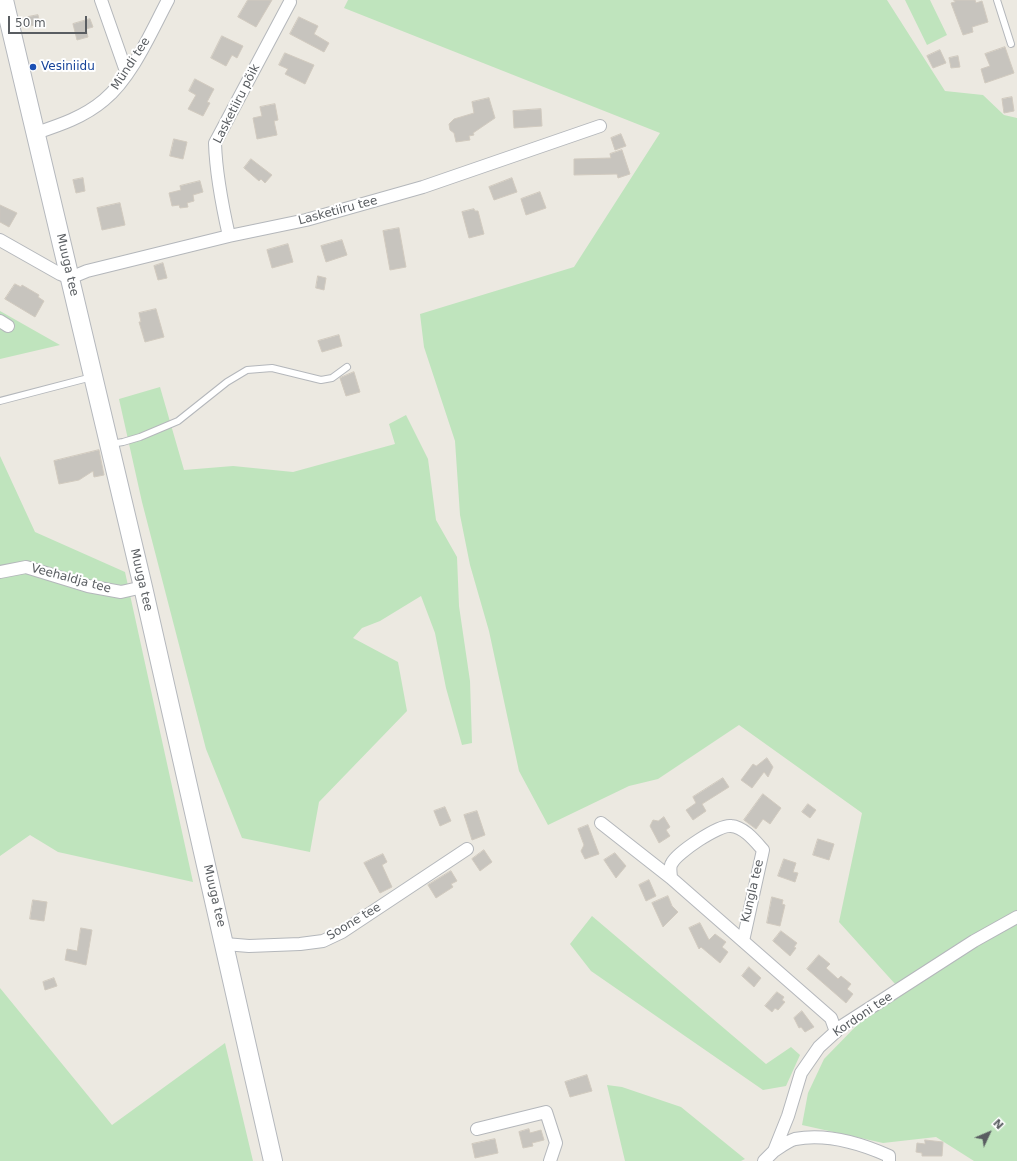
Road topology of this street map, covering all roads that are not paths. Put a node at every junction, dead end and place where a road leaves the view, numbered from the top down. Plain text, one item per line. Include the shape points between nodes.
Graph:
1 (4, 0) edge
2 (101, 0) edge
3 (168, 0) edge
4 (997, 0) edge
5 (290, 2) dead end
6 (1011, 44) dead end
7 (127, 74) junction
8 (600, 126) dead end
9 (36, 133) junction
10 (229, 236) junction
11 (0, 240) edge
12 (70, 278) junction
13 (347, 367) dead end
14 (93, 376) junction
15 (0, 401) edge
16 (109, 444) junction
17 (0, 572) edge
18 (143, 587) junction
19 (602, 823) dead end
20 (467, 849) dead end
21 (671, 878) junction
22 (1017, 917) edge
23 (743, 941) junction
24 (225, 944) junction
25 (836, 1032) junction
26 (477, 1129) dead end
27 (774, 1151) junction
28 (273, 1161) edge
29 (550, 1161) edge
30 (764, 1161) edge
31 (890, 1161) edge

1 - 9 street, Muuga tee
2 - 7 street
3 - 7 street, Mündi tee
4 - 6 lane
5 - 10 street, Lasketiiru põik via 214,143 215,167
7 - 9 street, Mündi tee via 111,94 95,107 62,125
8 - 10 street, Lasketiiru tee via 423,187 299,221
9 - 12 street, Muuga tee
10 - 12 street, Lasketiiru tee via 87,271
11 - 12 street
12 - 14 street, Muuga tee
13 - 16 lane via 332,378 321,380 272,368 247,370 227,382 178,421 140,437
14 - 15 lane
14 - 16 street, Muuga tee
16 - 18 street, Muuga tee
17 - 18 street, Veehaldja tee via 26,567 88,586 121,592
18 - 24 street, Muuga tee
19 - 21 street, Kungla tee
20 - 24 street, Soone tee via 342,932 323,941 249,946
21 - 23 street, Kungla tee
21 - 23 street, Kungla tee via 670,865 676,857 721,827 732,825 750,836 763,850
22 - 25 street, Kordoni tee via 974,941
23 - 25 street, Kungla tee via 831,1018
24 - 28 street, Muuga tee
25 - 27 street, Kordoni tee via 819,1047 801,1073
26 - 29 street via 546,1112 556,1143
27 - 30 street, Kordoni tee
27 - 31 street via 794,1139 826,1136 873,1148 888,1156

